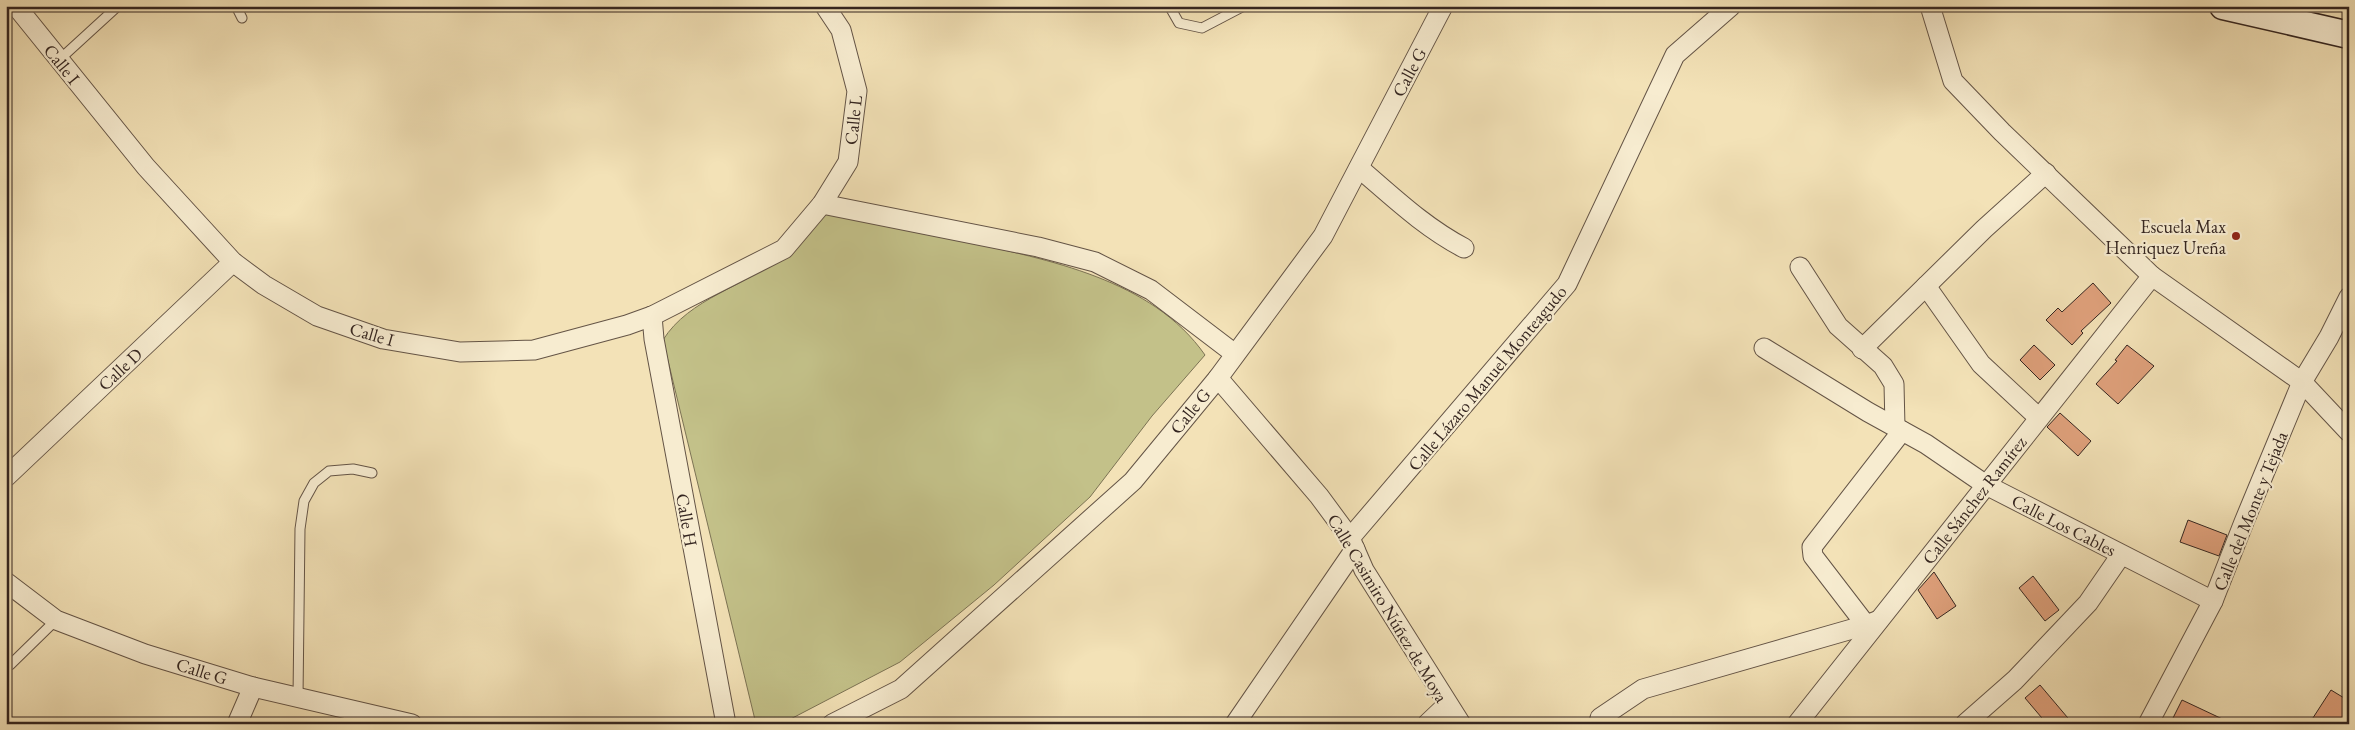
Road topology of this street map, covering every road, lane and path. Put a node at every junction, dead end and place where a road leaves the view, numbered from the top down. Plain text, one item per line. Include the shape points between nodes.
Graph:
1 (16, 6) edge
2 (118, 6) edge
3 (236, 6) edge
4 (825, 6) edge
5 (1172, 6) edge
6 (1244, 6) edge
7 (1443, 6) edge
8 (1731, 6) edge
9 (1930, 6) edge
10 (2223, 6) edge
11 (242, 18) dead end
12 (2349, 35) edge
13 (59, 60) junction
14 (1359, 168) junction
15 (2046, 173) junction
16 (822, 204) junction
17 (1464, 248) dead end
18 (233, 262) junction
19 (1800, 267) dead end
20 (2152, 276) junction
21 (1926, 286) junction
22 (2349, 297) edge
23 (652, 316) junction
24 (1764, 348) dead end
25 (1862, 348) junction
26 (1235, 354) junction
27 (1218, 378) junction
28 (2302, 382) junction
29 (2039, 418) junction
30 (1899, 429) junction
31 (2349, 432) edge
32 (372, 473) dead end
33 (6, 477) edge
34 (1986, 485) junction
35 (1353, 544) junction
36 (2121, 555) junction
37 (8, 586) edge
38 (2214, 601) junction
39 (56, 620) junction
40 (1873, 623) junction
41 (6, 666) edge
42 (253, 687) junction
43 (298, 697) junction
44 (1447, 705) junction
45 (1600, 718) dead end
46 (237, 724) edge
47 (412, 724) edge
48 (726, 724) edge
49 (832, 724) edge
50 (1235, 724) edge
51 (1427, 724) edge
52 (1461, 724) edge
53 (1797, 724) edge
54 (1966, 724) edge
55 (2148, 724) edge

1 - 13 street, Calle I
2 - 13 lane
3 - 11 lane
4 - 16 street, Calle L via 841,30 857,91 848,162
5 - 6 lane via 1179,23 1202,28
7 - 14 street, Calle G
8 - 35 street, Calle Lázaro Manuel Monteagudo via 1675,55 1567,284
9 - 15 street via 1953,81
10 - 12 main road
13 - 18 street, Calle I via 146,167
14 - 17 street via 1422,222
14 - 26 street, Calle G via 1323,236
15 - 20 street
15 - 21 street
16 - 23 street, Calle I via 784,249
16 - 26 street via 1038,247 1095,262 1151,290
18 - 23 street, Calle I via 264,285 317,316 383,339 460,352 534,350
18 - 33 street, Calle D
19 - 25 street via 1838,326
20 - 28 street
20 - 29 street, Calle Sánchez Ramírez
21 - 25 street
21 - 29 street via 1981,364
22 - 28 street, Calle del Monte y Tejada
23 - 48 street, Calle H
24 - 30 street, Calle Los Cables
25 - 30 street via 1883,366 1894,384
26 - 27 street, Calle G
27 - 35 street, Calle Casimiro Núñez de Moya via 1319,496
27 - 49 street, Calle G via 1133,480 916,676 901,689
28 - 31 street
28 - 38 street, Calle del Monte y Tejada
29 - 34 street, Calle Sánchez Ramírez
30 - 34 street, Calle Los Cables
30 - 40 street via 1812,546 1813,556
32 - 43 lane via 353,469 329,471 314,483 304,501 300,529
34 - 36 street, Calle Los Cables
34 - 40 street, Calle Sánchez Ramírez
35 - 44 street, Calle Casimiro Núñez de Moya via 1364,570
35 - 50 street, Calle Lázaro Manuel Monteagudo
36 - 38 street, Calle Los Cables
36 - 54 street via 2088,603 2015,680
37 - 39 street, Calle G
38 - 55 street, Calle del Monte y Tejada
39 - 41 lane
39 - 42 street, Calle G via 145,654
40 - 45 street via 1643,689
40 - 53 street, Calle Sánchez Ramírez
42 - 43 street, Calle G
42 - 46 street
43 - 47 street, Calle G
44 - 51 street
44 - 52 street, Calle Casimiro Núñez de Moya

